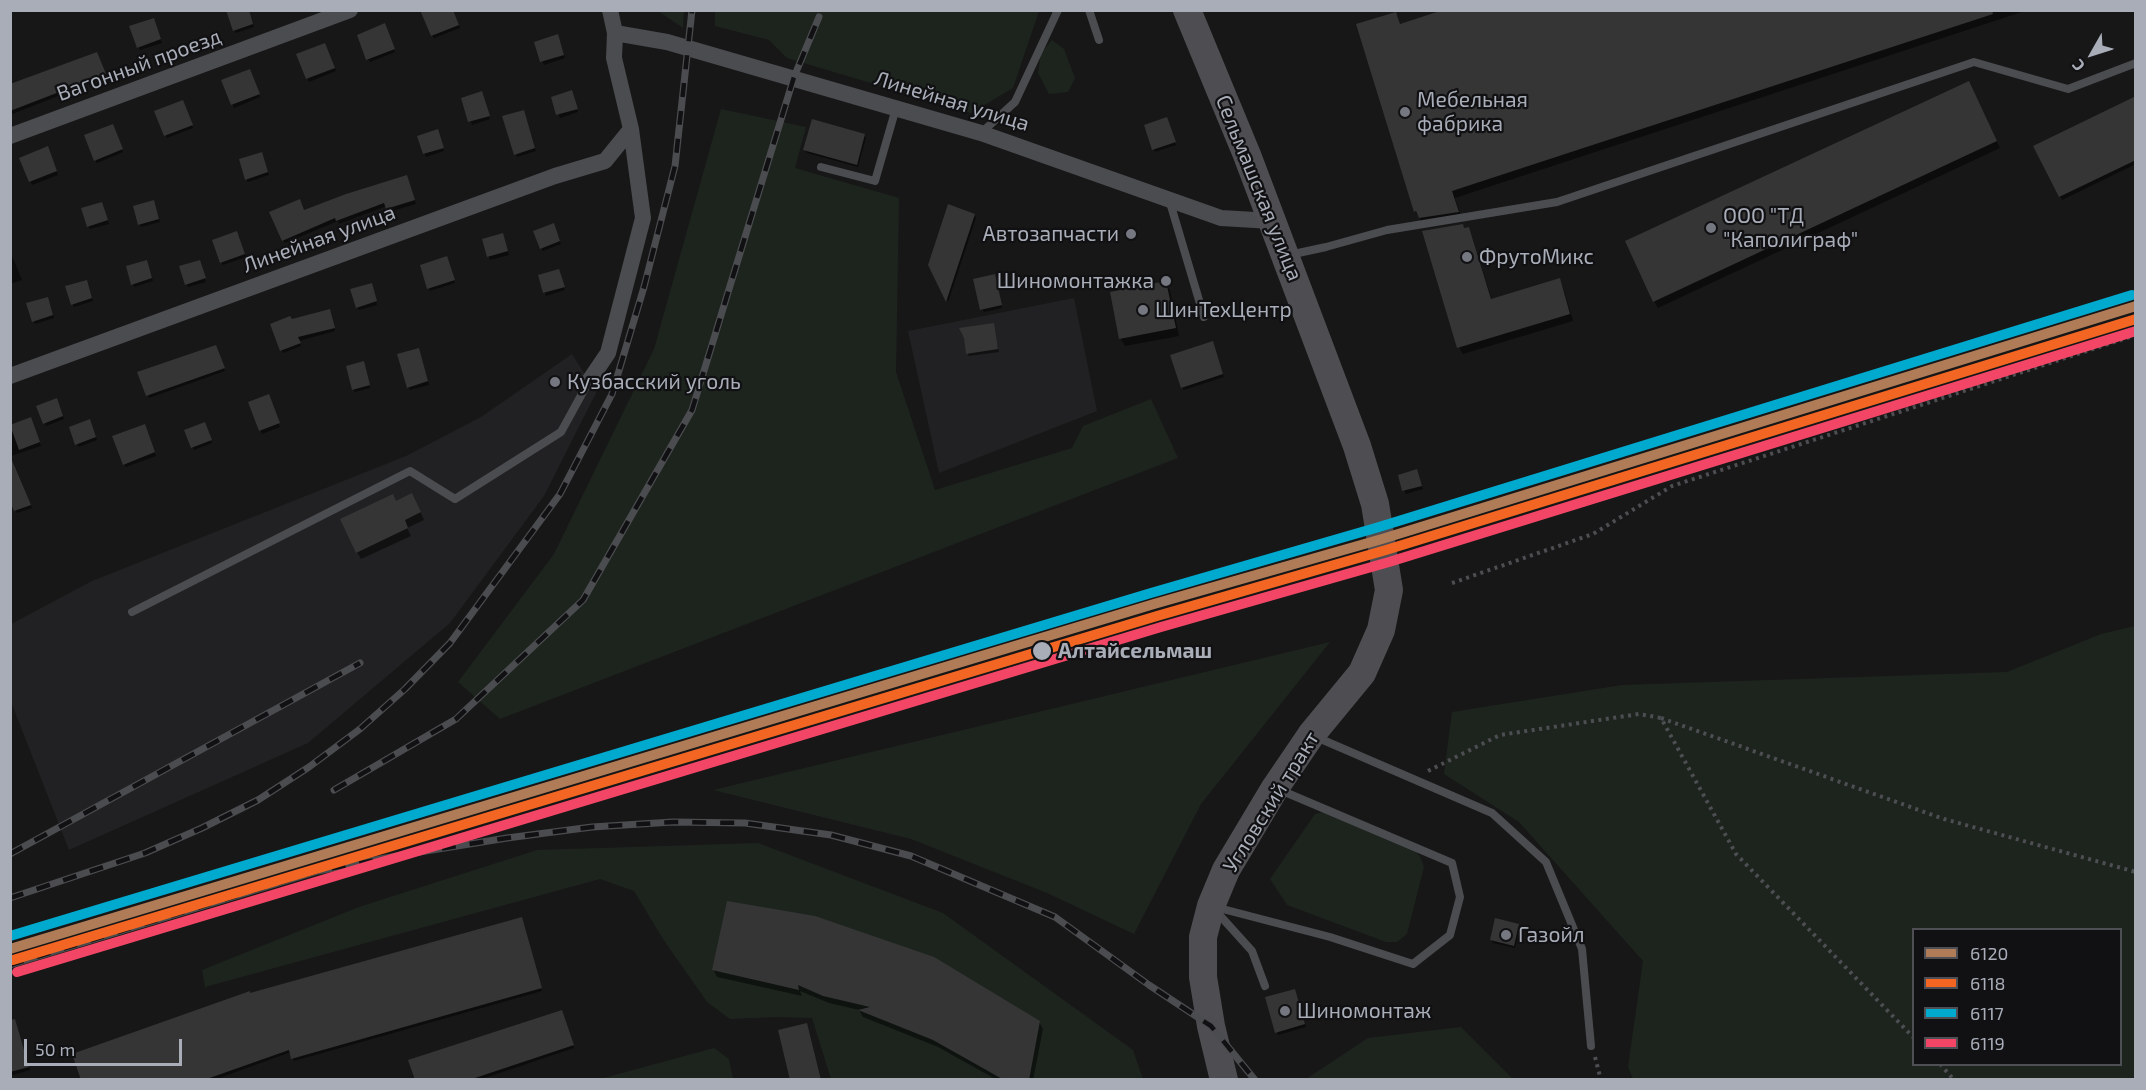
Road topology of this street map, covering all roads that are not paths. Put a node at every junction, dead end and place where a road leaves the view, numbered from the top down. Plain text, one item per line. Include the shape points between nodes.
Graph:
1 (350, 10) edge
2 (610, 10) edge
3 (1058, 10) edge
4 (1089, 10) edge
5 (1187, 10) edge
6 (615, 33) junction
7 (1099, 40) dead end
8 (2136, 63) edge
9 (896, 108) junction
10 (631, 129) junction
11 (981, 133) junction
12 (10, 136) edge
13 (821, 167) dead end
14 (1169, 199) junction
15 (1272, 221) junction
16 (1286, 256) junction
17 (1204, 317) dead end
18 (10, 376) edge
19 (589, 381) joint
20 (1382, 539) joint
21 (132, 612) dead end
22 (1311, 735) junction
23 (1275, 788) junction
24 (1211, 906) junction
25 (1265, 986) dead end
26 (1591, 1046) road end
27 (1224, 1080) edge

1 - 12 street, Вагонный проезд
2 - 6 street
3 - 11 lane via 1015,102
4 - 7 lane
5 - 15 highway, Сельмашская улица
6 - 9 street, Линейная улица via 667,42
6 - 10 street via 614,58
8 - 16 lane via 2068,89 1974,62 1557,202 1387,230
9 - 11 street, Линейная улица
9 - 13 lane via 875,181
10 - 18 street, Линейная улица via 604,161
10 - 19 street via 644,218 608,353
11 - 14 street, Линейная улица
14 - 15 street, Линейная улица via 1221,218
14 - 17 lane
15 - 16 highway, Сельмашская улица
16 - 20 highway, Сельмашская улица via 1357,447
19 - 21 lane via 561,432 455,499 410,471
20 - 22 highway, Угловский тракт via 1389,590 1381,630 1362,673
22 - 23 highway, Угловский тракт
22 - 26 lane via 1492,813 1546,862 1582,949
23 - 24 highway, Угловский тракт via 1226,870
23 - 24 lane via 1452,863 1460,897 1450,935 1413,964 1330,937
24 - 25 lane via 1252,951
24 - 27 highway, Угловский тракт via 1203,937 1203,977

